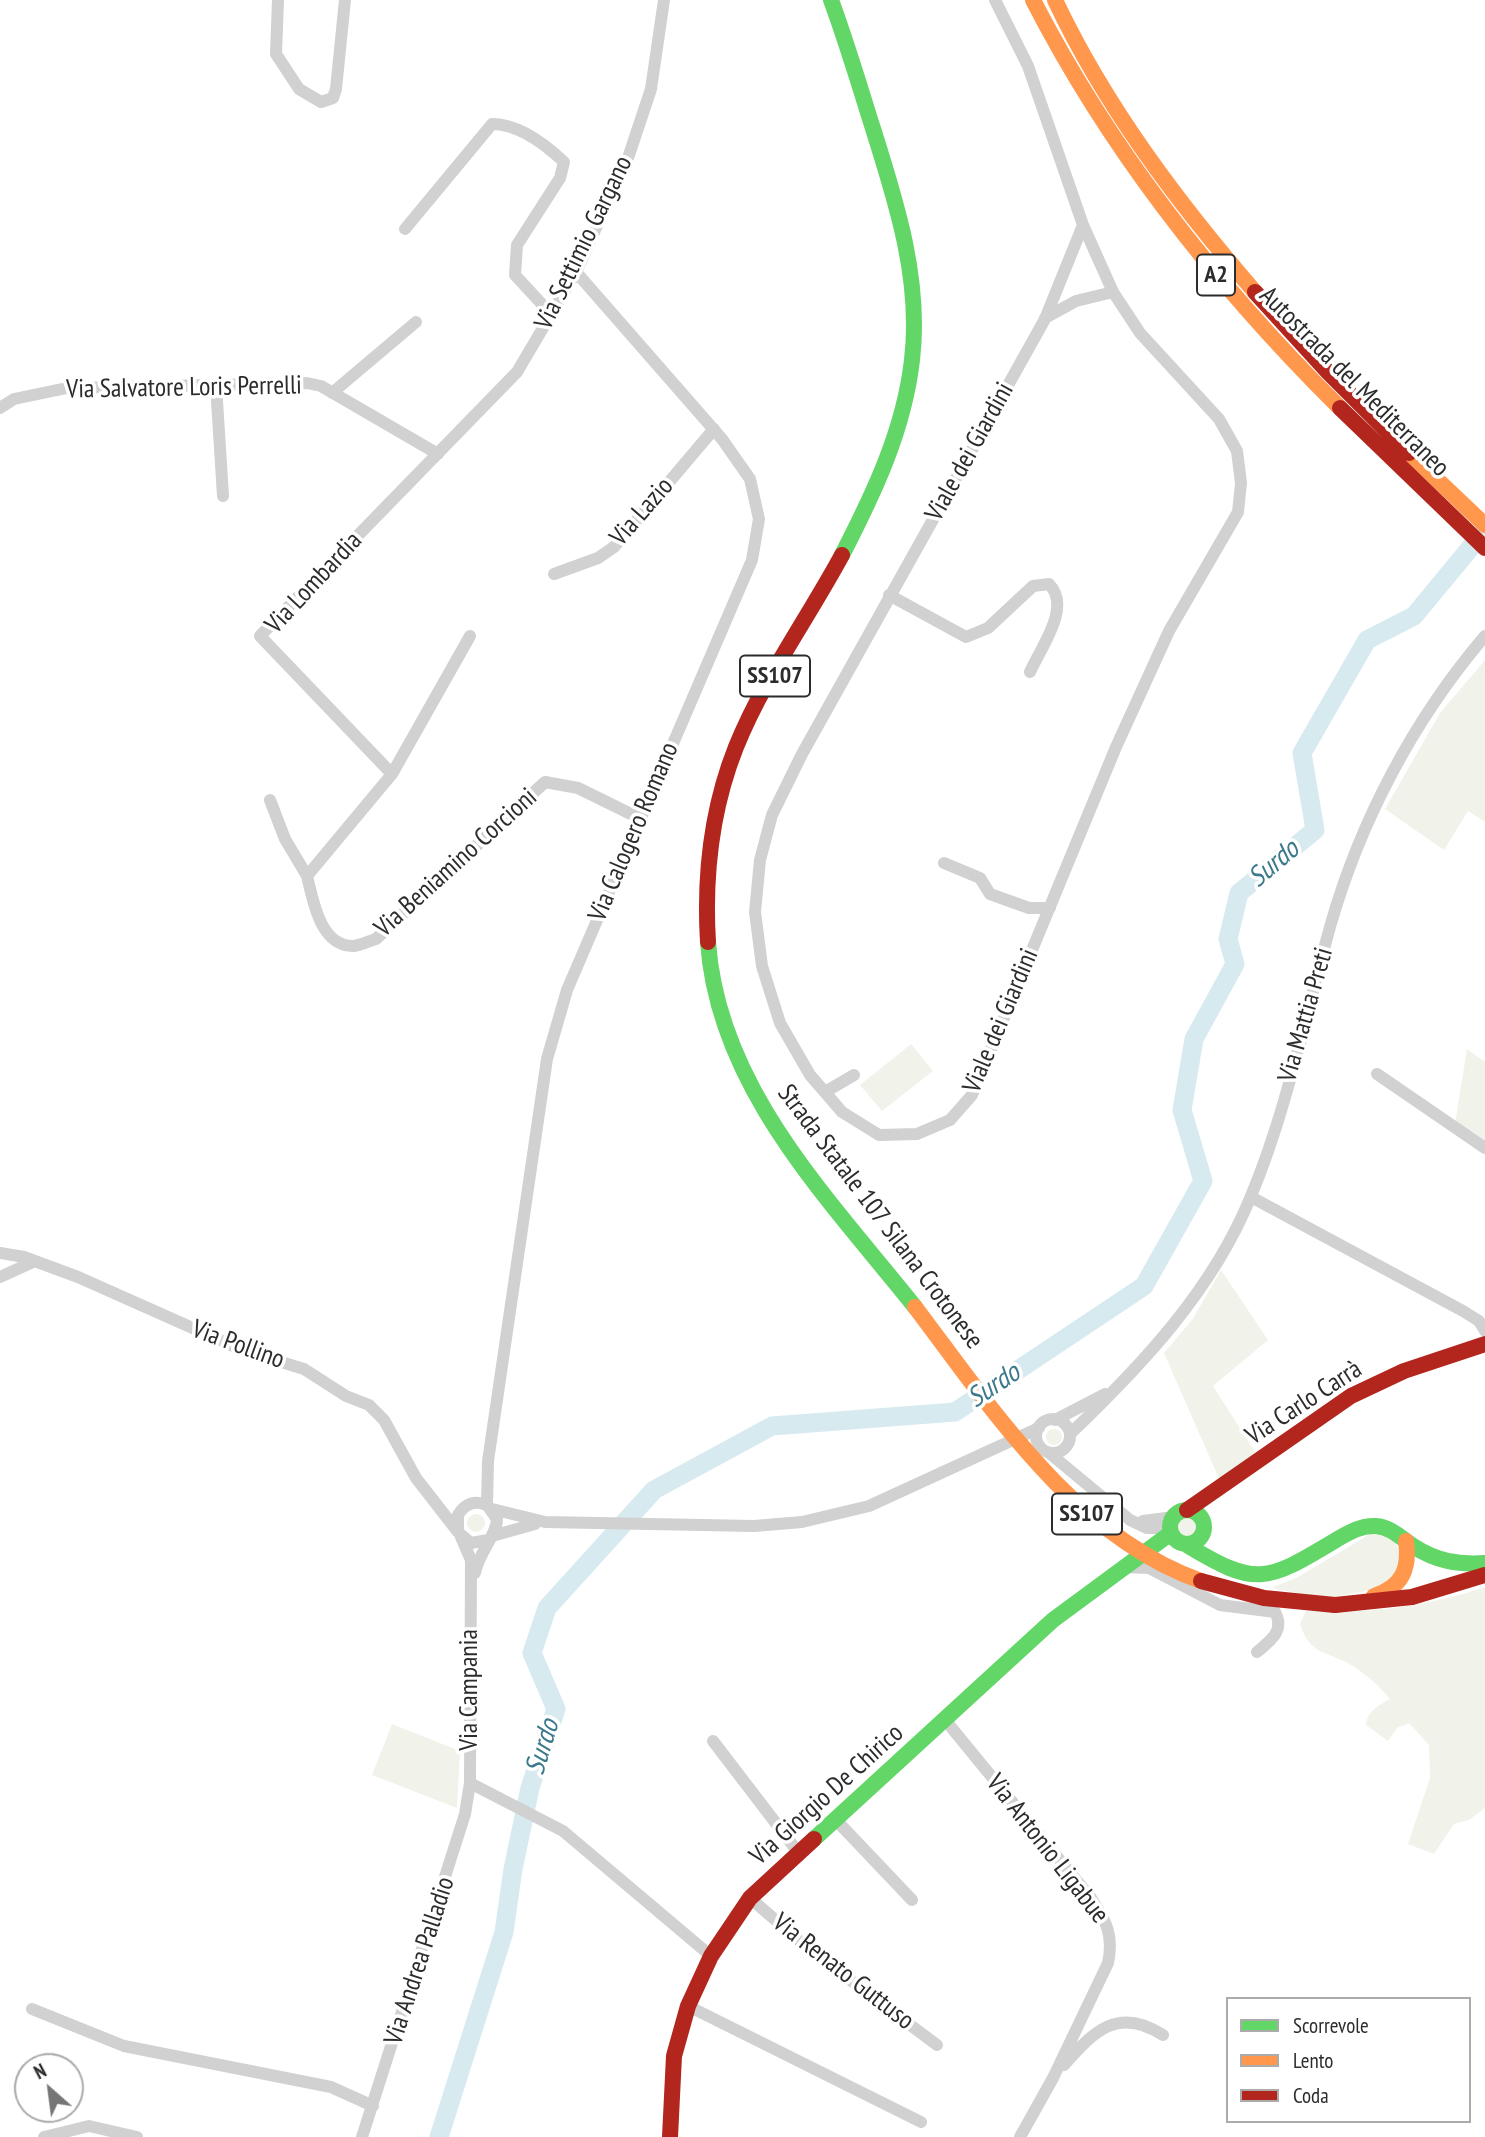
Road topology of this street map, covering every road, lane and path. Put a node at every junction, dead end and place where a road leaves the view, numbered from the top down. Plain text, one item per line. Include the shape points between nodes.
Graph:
1 (278, 0) edge
2 (345, 0) edge
3 (664, 0) edge
4 (995, 0) edge
5 (1033, 0) edge
6 (1055, 0) edge
7 (832, 4) edge
8 (1083, 225) junction
9 (405, 229) dead end
10 (576, 272) junction
11 (1113, 292) junction
12 (551, 314) junction
13 (1045, 319) junction
14 (416, 322) dead end
15 (216, 385) junction
16 (331, 393) junction
17 (0, 408) edge
18 (714, 429) junction
19 (438, 454) junction
20 (223, 496) dead end
21 (1452, 505) junction
22 (1485, 525) edge
23 (1485, 548) edge
24 (554, 574) dead end
25 (889, 595) junction
26 (470, 636) dead end
27 (1485, 636) edge
28 (1030, 672) dead end
29 (392, 774) junction
30 (270, 800) dead end
31 (639, 818) junction
32 (944, 863) dead end
33 (307, 876) junction
34 (1050, 908) junction
35 (1377, 1074) dead end
36 (854, 1075) dead end
37 (825, 1092) junction
38 (1485, 1148) edge
39 (1251, 1197) junction
40 (0, 1253) edge
41 (35, 1261) junction
42 (0, 1277) edge
43 (1485, 1331) edge
44 (1485, 1345) edge
45 (1117, 1387) junction
46 (1055, 1420) junction
47 (1039, 1428) junction
48 (1070, 1437) junction
49 (1038, 1443) junction
50 (985, 1452) junction
51 (1048, 1452) junction
52 (488, 1461) junction
53 (1078, 1475) junction
54 (1232, 1482) junction
55 (432, 1500) junction
56 (468, 1504) junction
57 (490, 1507) junction
58 (1130, 1520) junction
59 (545, 1522) junction
60 (1178, 1529) junction
61 (1202, 1530) junction
62 (460, 1534) junction
63 (490, 1538) junction
64 (1406, 1541) junction
65 (1145, 1550) junction
66 (1127, 1563) junction
67 (1485, 1563) edge
68 (1221, 1567) junction
69 (1485, 1575) edge
70 (471, 1597) junction
71 (1335, 1605) junction
72 (1257, 1652) dead end
73 (946, 1721) junction
74 (713, 1741) dead end
75 (470, 1783) junction
76 (835, 1819) junction
77 (798, 1852) junction
78 (750, 1898) junction
79 (912, 1900) dead end
80 (711, 1956) junction
81 (688, 2006) junction
82 (32, 2009) dead end
83 (1163, 2035) dead end
84 (937, 2045) dead end
85 (1053, 2078) junction
86 (373, 2106) junction
87 (921, 2122) dead end
88 (671, 2136) edge
89 (44, 2137) edge
90 (137, 2137) edge
91 (362, 2137) edge
92 (1020, 2137) edge

1 - 2 street via 276,54 307,96 321,103 333,98
3 - 10 street, Via Settimio Gargano via 651,89 629,155
4 - 8 street, Viale dei Giardini via 1028,66
5 - 21 main road, Autostrada del Mediterraneo / A2 via 1102,120 1203,260 1288,354
6 - 21 main road, Autostrada del Mediterraneo / A2 via 1116,109 1202,230
7 - 71 main road, Strada Statale 107 Silana Crotonese / SS107, bridge via 908,245 912,361 896,441 871,501 736,748 711,833 704,915 714,988 742,1069 781,1135 1055,1484 1115,1537 1196,1580 1288,1602
8 - 11 street, Viale dei Giardini
8 - 13 street, Viale dei Giardini
9 - 12 street via 492,124 508,124 565,162 560,178 517,245 515,275
10 - 12 street, Via Settimio Gargano
10 - 18 street, Via Calogero Romano
11 - 13 street via 1076,301
11 - 34 street, Viale dei Giardini via 1140,333 1219,419 1237,452 1241,483 1238,512 1169,631
12 - 19 street, Via Settimio Gargano via 517,372
13 - 25 street, Viale dei Giardini
14 - 16 street
15 - 16 street, Via Salvatore Loris Perrelli via 307,383
15 - 17 street, Via Salvatore Loris Perrelli via 66,388 14,399
15 - 20 street
16 - 19 street, Via Salvatore Loris Perrelli
18 - 24 street, Via Lazio via 614,547
18 - 31 street, Via Calogero Romano via 750,479 759,519 752,560
19 - 29 street, Via Lombardia via 260,636
21 - 22 main road, Autostrada del Mediterraneo / A2
21 - 23 main road, Autostrada del Mediterraneo / A2
25 - 28 street via 966,636 988,628 1033,586 1049,584 1058,592 1060,607
25 - 37 street, Viale dei Giardini via 778,803 760,860 755,912 762,966 780,1023
26 - 29 street
27 - 39 street, Via Mattia Preti via 1415,728 1373,813 1331,925 1311,1007
29 - 33 street
30 - 33 street via 285,839
31 - 33 street, Via Beniamino Corcioni via 578,788 545,782 376,939 353,946 336,941 319,922
31 - 52 street, Via Calogero Romano via 567,990 548,1059
32 - 34 street via 980,878 990,894 1029,908
34 - 37 street, Viale dei Giardini via 972,1095 950,1120 917,1134 880,1135 842,1112
35 - 38 street
36 - 37 street
39 - 43 street via 1463,1311
39 - 45 street, Via Mattia Preti via 1213,1271 1186,1310
40 - 41 street, Via Pollino
41 - 42 street
41 - 55 street, Via Pollino via 242,1350 304,1369 369,1405 392,1432
44 - 54 main road, Via Carlo Carrà via 1404,1371 1351,1396
45 - 46 street, Via Mattia Preti
45 - 48 street, Via Mattia Preti
46 - 47 street, Via Mattia Preti
46 - 48 street via 1065,1424
47 - 49 street
47 - 50 street, Via Mattia Preti
48 - 51 street, Via Mattia Preti via 1060,1452
48 - 53 street
49 - 50 street
49 - 51 street
50 - 59 street via 869,1506 838,1515 754,1526
51 - 53 street
52 - 56 street
52 - 57 street
53 - 58 street
54 - 60 main road, Via Carlo Carrà
54 - 61 main road, Via Carlo Carrà via 1208,1511
55 - 56 street via 450,1507
55 - 62 street, Via Pollino
56 - 57 street
56 - 62 street via 457,1515
57 - 59 street
57 - 63 street via 497,1525
58 - 60 street
58 - 65 street
59 - 63 street
60 - 61 main road
60 - 61 main road via 1197,1514
60 - 65 main road, Via Giorgio De Chirico
60 - 66 main road
60 - 68 main road
61 - 68 main road
62 - 63 street via 471,1543
62 - 70 street, Via Campania via 471,1560
63 - 70 street, Via Campania via 477,1559
64 - 67 main road via 1442,1563
64 - 68 main road via 1390,1528 1376,1525 1354,1530 1276,1575 1245,1577
64 - 71 main road via 1408,1569 1395,1587
65 - 66 main road, Via Giorgio De Chirico
66 - 72 street via 1149,1568 1220,1605 1275,1612 1278,1631
66 - 73 main road, Via Giorgio De Chirico via 1053,1620
69 - 71 main road, Strada Statale 107 Silana Crotonese / SS107 via 1418,1597
70 - 75 street, Via Campania
73 - 76 main road, Via Giorgio De Chirico
73 - 85 street, Via Antonio Ligabue via 1108,1924 1112,1944 1108,1963
74 - 77 street
75 - 80 street via 563,1830
75 - 86 street, Via Andrea Palladio via 455,1851
76 - 77 main road, Via Giorgio De Chirico
76 - 79 street
77 - 78 main road, Via Giorgio De Chirico
78 - 80 main road, Via Giorgio De Chirico
78 - 84 street, Via Renato Guttuso via 810,1950
80 - 81 main road, Via Giorgio De Chirico
81 - 87 street
81 - 88 main road, Via Giorgio De Chirico via 674,2056
82 - 86 street via 124,2046 331,2087
83 - 85 street via 1128,2022 1101,2028
85 - 92 street, Via Antonio Ligabue
86 - 91 street, Via Andrea Palladio
89 - 90 street via 89,2126

